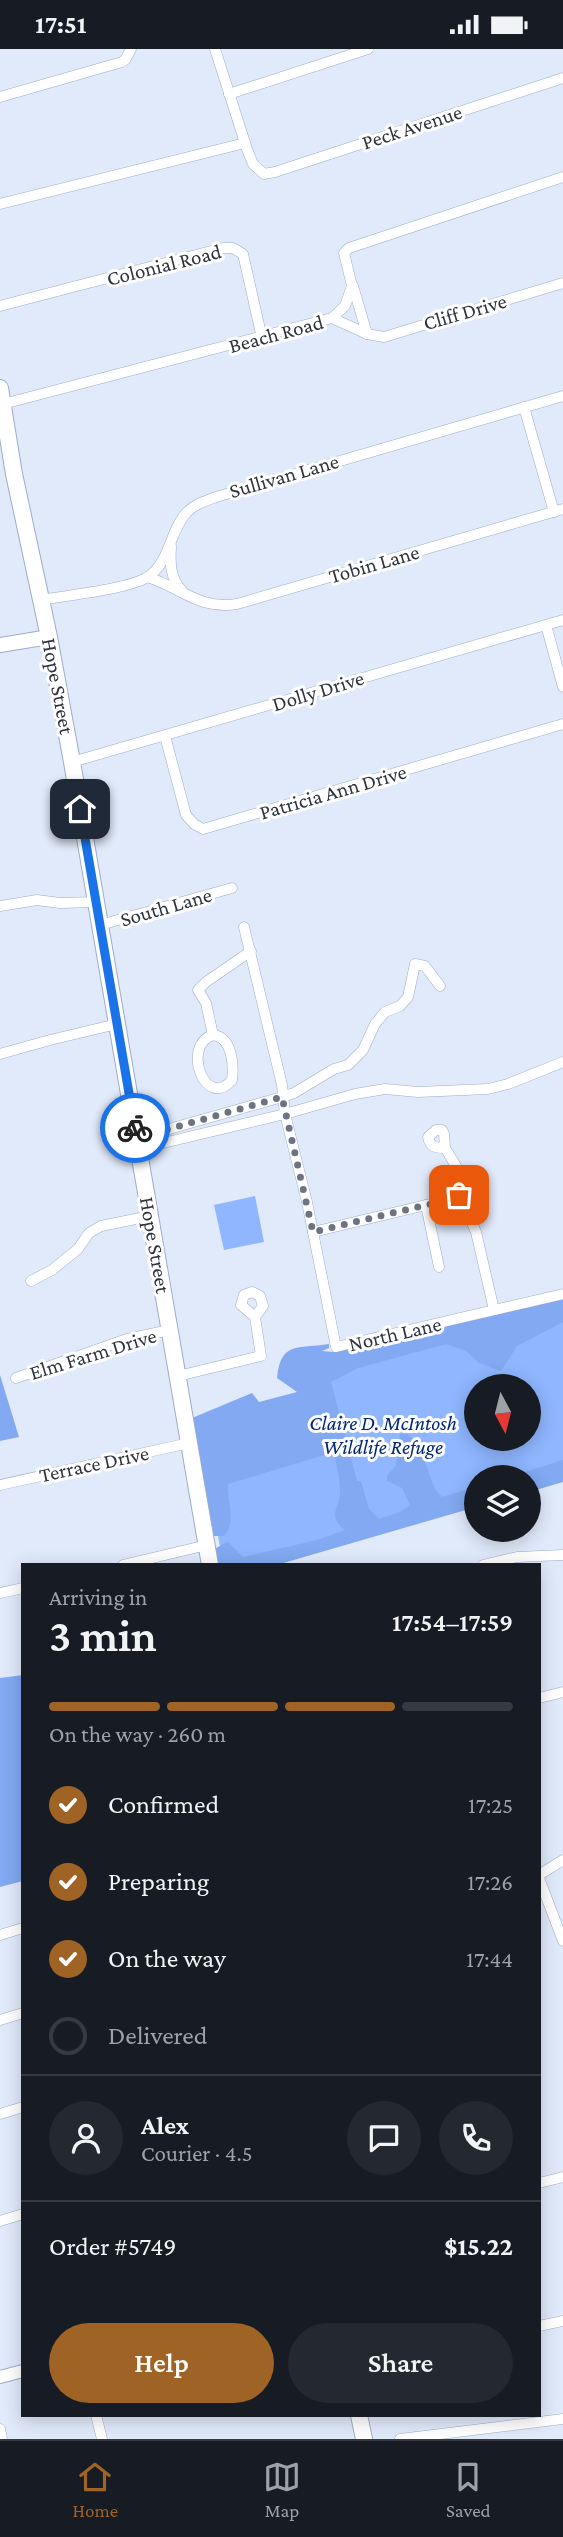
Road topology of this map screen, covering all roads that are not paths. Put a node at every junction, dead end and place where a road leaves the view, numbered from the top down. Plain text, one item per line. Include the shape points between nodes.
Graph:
1 (131, 49) edge
2 (215, 49) edge
3 (368, 49) edge
4 (563, 78) edge
5 (229, 94) junction
6 (0, 97) edge
7 (245, 143) junction
8 (563, 177) edge
9 (0, 205) edge
10 (563, 283) edge
11 (352, 286) junction
12 (0, 306) edge
13 (332, 319) junction
14 (367, 334) junction
15 (262, 338) junction
16 (563, 395) edge
17 (2, 396) edge
18 (524, 407) junction
19 (558, 511) edge
20 (171, 542) junction
21 (146, 577) junction
22 (184, 595) junction
23 (41, 600) junction
24 (563, 620) edge
25 (546, 625) junction
26 (49, 637) junction
27 (0, 645) edge
28 (563, 687) edge
29 (563, 724) edge
30 (165, 736) junction
31 (72, 762) junction
32 (232, 888) dead end
33 (96, 902) junction
34 (0, 906) edge
35 (100, 925) junction
36 (244, 927) dead end
37 (251, 951) junction
38 (440, 986) dead end
39 (117, 1024) junction
40 (213, 1035) junction
41 (0, 1054) edge
42 (563, 1062) edge
43 (282, 1097) junction
44 (285, 1114) junction
45 (137, 1142) junction
46 (444, 1148) dead end
47 (461, 1199) junction
48 (426, 1205) junction
49 (150, 1216) junction
50 (313, 1232) junction
51 (439, 1267) dead end
52 (31, 1281) dead end
53 (563, 1294) edge
54 (494, 1310) junction
55 (255, 1317) dead end
56 (170, 1330) junction
57 (178, 1376) junction
58 (16, 1378) dead end
59 (189, 1443) junction
60 (0, 1485) edge
61 (207, 1545) junction
62 (563, 1555) edge
63 (131, 1563) edge
64 (210, 1563) edge
65 (492, 1563) edge
66 (21, 1588) edge
67 (0, 1593) edge
68 (563, 1692) edge
69 (541, 1698) edge
70 (563, 1860) edge
71 (541, 1876) edge
72 (541, 1882) edge
73 (21, 1929) edge
74 (0, 1935) edge
75 (563, 1941) edge
76 (21, 2014) edge
77 (0, 2020) edge
78 (21, 2108) edge
79 (0, 2114) edge
80 (563, 2177) edge
81 (541, 2182) edge
82 (21, 2215) edge
83 (0, 2221) edge
84 (563, 2322) edge
85 (541, 2326) edge
86 (21, 2372) edge
87 (0, 2377) edge
88 (96, 2417) edge
89 (359, 2417) edge
90 (563, 2419) edge
91 (0, 2429) edge
92 (2, 2439) edge
93 (102, 2439) edge
94 (363, 2439) edge
95 (400, 2439) edge

1 - 6 street via 122,62
2 - 5 street
3 - 5 street
4 - 7 street, Peck Avenue via 275,172 262,172 253,164
5 - 7 street
7 - 9 street
8 - 11 street via 349,248 344,253
10 - 14 street, Cliff Drive via 392,335
11 - 13 street, Beach Road via 345,306
11 - 14 street
12 - 15 street, Colonial Road via 233,248 243,254
13 - 14 street, Cliff Drive
13 - 15 street, Beach Road
15 - 17 street, Beach Road
16 - 18 street, Sullivan Lane
17 - 23 main road, Hope Street
18 - 19 street
18 - 20 street, Sullivan Lane via 200,503 179,524
19 - 22 street, Tobin Lane via 237,604 207,605
20 - 21 street, Sullivan Lane via 159,565
20 - 22 street via 170,565
21 - 22 street, Tobin Lane
21 - 23 street
23 - 26 main road, Hope Street
24 - 25 street, Dolly Drive
25 - 28 street
25 - 30 street, Dolly Drive
26 - 27 main road
26 - 31 main road, Hope Street
29 - 30 street, Patricia Ann Drive via 203,829 186,815
30 - 31 street, Dolly Drive
31 - 33 main road, Hope Street
32 - 35 street, South Lane
33 - 34 street via 37,900
33 - 35 main road, Hope Street
35 - 39 main road, Hope Street
36 - 37 street, North Lane
37 - 40 street via 198,990
37 - 43 street, North Lane
38 - 43 street via 425,966 417,964 408,997 380,1018 363,1050 348,1065
39 - 41 street
39 - 45 main road, Hope Street
40 - 40 street via 225,1040 234,1070 233,1080 218,1090 206,1084 197,1056 205,1037
42 - 44 street via 488,1089 385,1089
43 - 44 street, North Lane
43 - 45 street
44 - 45 street
44 - 50 street, North Lane
45 - 49 main road, Hope Street
46 - 47 street via 455,1162
47 - 48 street
47 - 54 street via 476,1233
48 - 50 street
48 - 51 street
49 - 52 street via 101,1226 89,1233 78,1249
49 - 56 main road, Hope Street
50 - 54 street, North Lane via 336,1347
53 - 54 street, North Lane
55 - 57 street via 261,1356
56 - 57 main road, Hope Street
56 - 58 street, Elm Farm Drive via 127,1339
57 - 59 main road, Hope Street
59 - 60 street, Terrace Drive
59 - 61 main road, Hope Street
61 - 63 street
61 - 64 main road, Hope Street
62 - 65 street
66 - 67 street
68 - 69 street
70 - 71 street
72 - 75 street
73 - 74 street
76 - 77 street
78 - 79 street
80 - 81 street
82 - 83 street
84 - 85 street
86 - 87 street
88 - 93 street
89 - 94 main road
90 - 95 street
91 - 92 street

